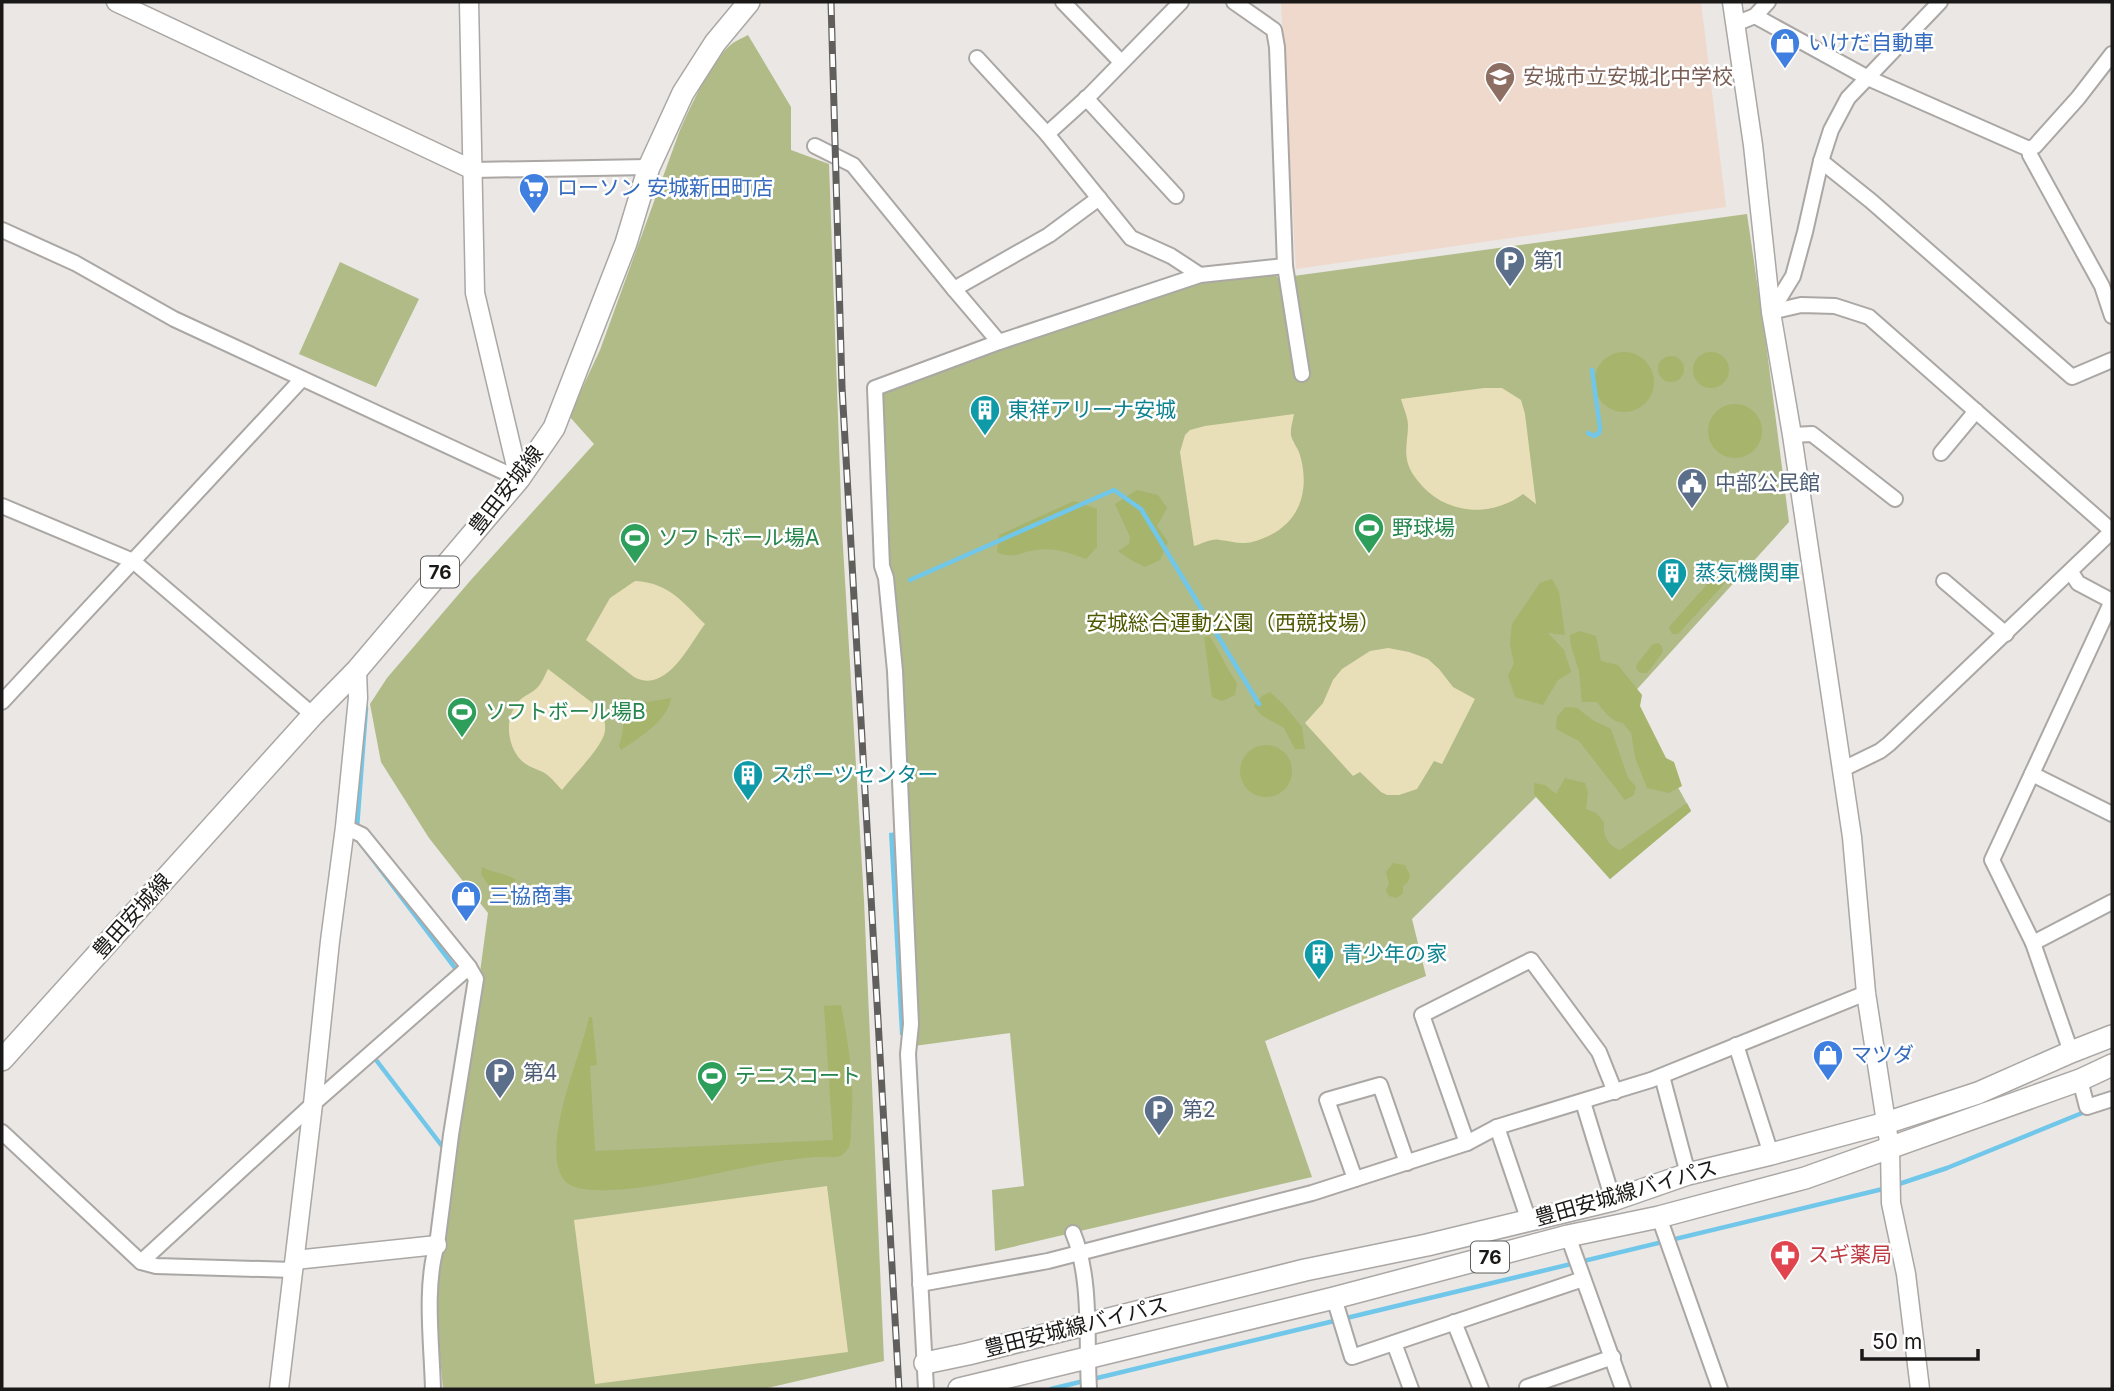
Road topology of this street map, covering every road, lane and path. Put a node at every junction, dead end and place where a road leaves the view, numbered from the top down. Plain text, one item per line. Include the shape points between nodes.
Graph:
1 (116, 2) edge
2 (469, 2) edge
3 (1063, 2) edge
4 (1181, 2) edge
5 (1234, 2) edge
6 (1732, 2) edge
7 (1768, 2) edge
8 (1940, 2) edge
9 (746, 3) edge
10 (1755, 16) junction
11 (1735, 24) junction
12 (2112, 54) edge
13 (977, 58) dead end
14 (1121, 62) junction
15 (1868, 78) junction
16 (1086, 98) junction
17 (1047, 134) junction
18 (815, 146) dead end
19 (2029, 149) junction
20 (1821, 161) junction
21 (649, 167) junction
22 (473, 170) junction
23 (1176, 196) dead end
24 (1099, 198) junction
25 (2, 230) edge
26 (1286, 266) junction
27 (1200, 275) junction
28 (954, 289) junction
29 (1771, 312) junction
30 (2112, 316) edge
31 (999, 342) junction
32 (2112, 360) edge
33 (1302, 374) dead end
34 (302, 379) junction
35 (1976, 411) junction
36 (1792, 435) junction
37 (1941, 453) dead end
38 (519, 478) junction
39 (1895, 499) dead end
40 (2, 506) edge
41 (2112, 531) edge
42 (133, 561) junction
43 (2071, 572) junction
44 (1944, 581) dead end
45 (2006, 634) junction
46 (357, 670) junction
47 (2, 702) edge
48 (313, 715) junction
49 (1843, 769) junction
50 (2032, 774) junction
51 (2112, 814) edge
52 (345, 827) junction
53 (2112, 902) edge
54 (2033, 943) junction
55 (469, 967) junction
56 (1866, 992) junction
57 (2112, 1036) edge
58 (1736, 1045) junction
59 (2071, 1052) junction
60 (2, 1060) edge
61 (2112, 1065) edge
62 (1662, 1076) junction
63 (2081, 1080) junction
64 (1615, 1092) junction
65 (2112, 1099) edge
66 (1583, 1102) junction
67 (313, 1104) junction
68 (1886, 1123) junction
69 (1497, 1127) junction
70 (2, 1132) edge
71 (1467, 1143) junction
72 (1890, 1148) junction
73 (1771, 1154) junction
74 (1407, 1163) junction
75 (1688, 1174) junction
76 (1354, 1179) junction
77 (1285, 1184) dead end
78 (1290, 1199) junction
79 (1613, 1200) junction
80 (1659, 1217) junction
81 (1530, 1221) junction
82 (1073, 1233) dead end
83 (1568, 1236) junction
84 (438, 1250) junction
85 (1081, 1251) junction
86 (141, 1262) junction
87 (294, 1265) junction
88 (1583, 1279) junction
89 (920, 1284) junction
90 (1334, 1298) junction
91 (1454, 1322) junction
92 (1088, 1325) junction
93 (1394, 1343) junction
94 (1087, 1357) junction
95 (1613, 1357) junction
96 (925, 1363) junction
97 (279, 1389) edge
98 (433, 1389) edge
99 (926, 1389) edge
100 (959, 1389) edge
101 (1089, 1389) edge
102 (1411, 1389) edge
103 (1481, 1389) edge
104 (1525, 1389) edge
105 (1623, 1389) edge
106 (1720, 1389) edge
107 (1920, 1389) edge

1 - 22 street
2 - 22 street
3 - 14 street
4 - 14 street
5 - 26 street via 1274,30
6 - 11 street
7 - 10 street
8 - 15 street
9 - 21 main road, 豊田安城線 / 76 via 683,93
10 - 11 street
10 - 15 street
11 - 29 street
12 - 19 street
13 - 17 street
14 - 16 street
15 - 19 street
15 - 20 street via 1848,98
16 - 17 street
16 - 23 street
17 - 24 street
18 - 28 street via 853,165
19 - 30 street via 2102,286
20 - 29 street via 1793,276
20 - 32 street via 2072,377
21 - 22 street
21 - 38 main road, 豊田安城線 / 76 via 626,243 554,428
22 - 38 street via 475,293
24 - 27 street via 1131,238
24 - 28 street via 1049,235
25 - 34 street
26 - 27 street
26 - 33 street
27 - 31 street
28 - 31 street
29 - 35 street via 1801,305 1835,306 1869,317
29 - 36 street
31 - 89 street via 875,388 883,566 896,685
34 - 38 street
34 - 42 street
35 - 37 street
35 - 41 street
36 - 39 street via 1812,434
36 - 49 street
38 - 46 main road, 豊田安城線 / 76
40 - 42 street
41 - 43 street
42 - 47 street
42 - 48 street
43 - 45 street
43 - 50 street via 2078,583 2112,601
44 - 45 street
45 - 49 street via 1889,744
46 - 48 main road, 豊田安城線 / 76
46 - 52 street
48 - 60 main road, 豊田安城線 / 76
49 - 56 street
50 - 51 street
50 - 54 street via 1992,860
52 - 55 street via 362,835
52 - 67 street
53 - 54 street
54 - 59 street
55 - 67 street
55 - 84 street via 476,979
56 - 58 street
56 - 68 street
57 - 59 main road, 豊田安城線バイパス / 76
58 - 62 street
58 - 73 street
59 - 68 main road, 豊田安城線バイパス / 76 via 1978,1093
61 - 63 main road, 豊田安城線バイパス / 76
62 - 64 street
62 - 75 street
63 - 65 street via 2087,1107
63 - 72 main road, 豊田安城線バイパス / 76
64 - 66 street
64 - 71 street via 1599,1052 1531,960 1422,1015
66 - 69 street
66 - 79 street
67 - 86 street
67 - 87 street
68 - 72 street
68 - 73 main road, 豊田安城線バイパス / 76
69 - 71 street
69 - 81 street
70 - 86 street
71 - 74 street
72 - 80 main road, 豊田安城線バイパス / 76 via 1805,1178
72 - 107 street via 1891,1203 1906,1274
73 - 75 main road, 豊田安城線バイパス / 76
74 - 76 street
74 - 76 street via 1380,1085 1327,1100
75 - 79 main road, 豊田安城線バイパス / 76
76 - 78 street
77 - 78 street
78 - 85 street
79 - 81 main road, 豊田安城線バイパス / 76
80 - 83 main road, 豊田安城線バイパス / 76
80 - 106 street
81 - 92 main road, 豊田安城線バイパス / 76 via 1305,1270
82 - 85 street
83 - 88 street
83 - 90 main road, 豊田安城線バイパス / 76
84 - 87 street
84 - 98 street via 431,1302
85 - 89 street
85 - 92 street
86 - 87 street via 156,1266
87 - 97 street
88 - 91 street
88 - 95 street
89 - 96 street
90 - 93 street via 1352,1357
90 - 94 main road, 豊田安城線バイパス / 76
91 - 93 street
91 - 103 street
92 - 94 street
92 - 96 main road, 豊田安城線バイパス / 76
93 - 102 street
94 - 100 main road, 豊田安城線バイパス / 76
94 - 101 street
95 - 104 street
95 - 105 street
96 - 99 street

